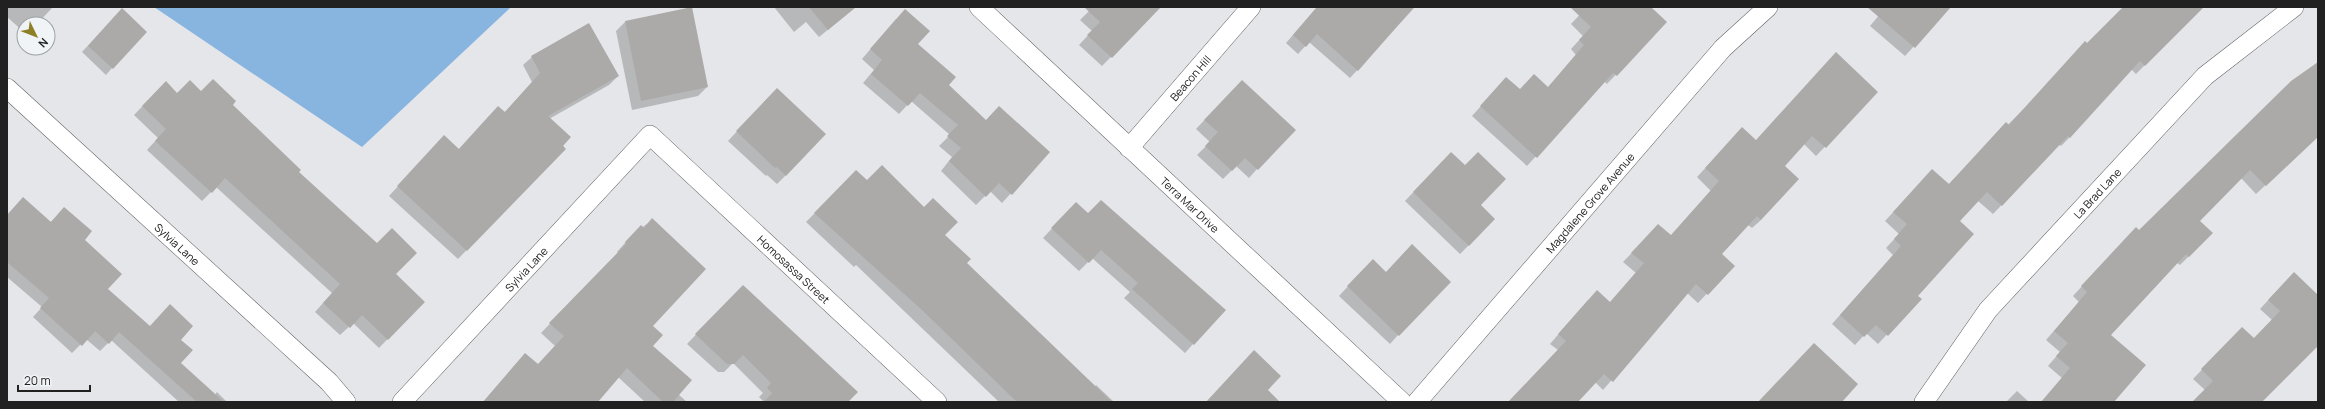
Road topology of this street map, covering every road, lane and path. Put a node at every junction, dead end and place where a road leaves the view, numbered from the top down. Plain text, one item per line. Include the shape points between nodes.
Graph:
1 (979, 7) edge
2 (1250, 7) edge
3 (1768, 7) edge
4 (2294, 7) edge
5 (7, 88) edge
6 (650, 135) joint
7 (1129, 148) junction
8 (926, 398) edge
9 (346, 402) edge
10 (402, 402) edge
11 (1402, 402) edge
12 (1417, 402) edge
13 (1924, 402) edge

1 - 7 street, Terra Mar Drive
2 - 7 street, Beacon Hill
3 - 12 street, Magdalene Grove Avenue via 1723,48
4 - 13 street, La Brad Lane via 2205,76 1988,310
5 - 9 street, Sylvia Lane via 329,382
6 - 8 street, Homosassa Street
6 - 10 street, Sylvia Lane
7 - 11 street, Terra Mar Drive

